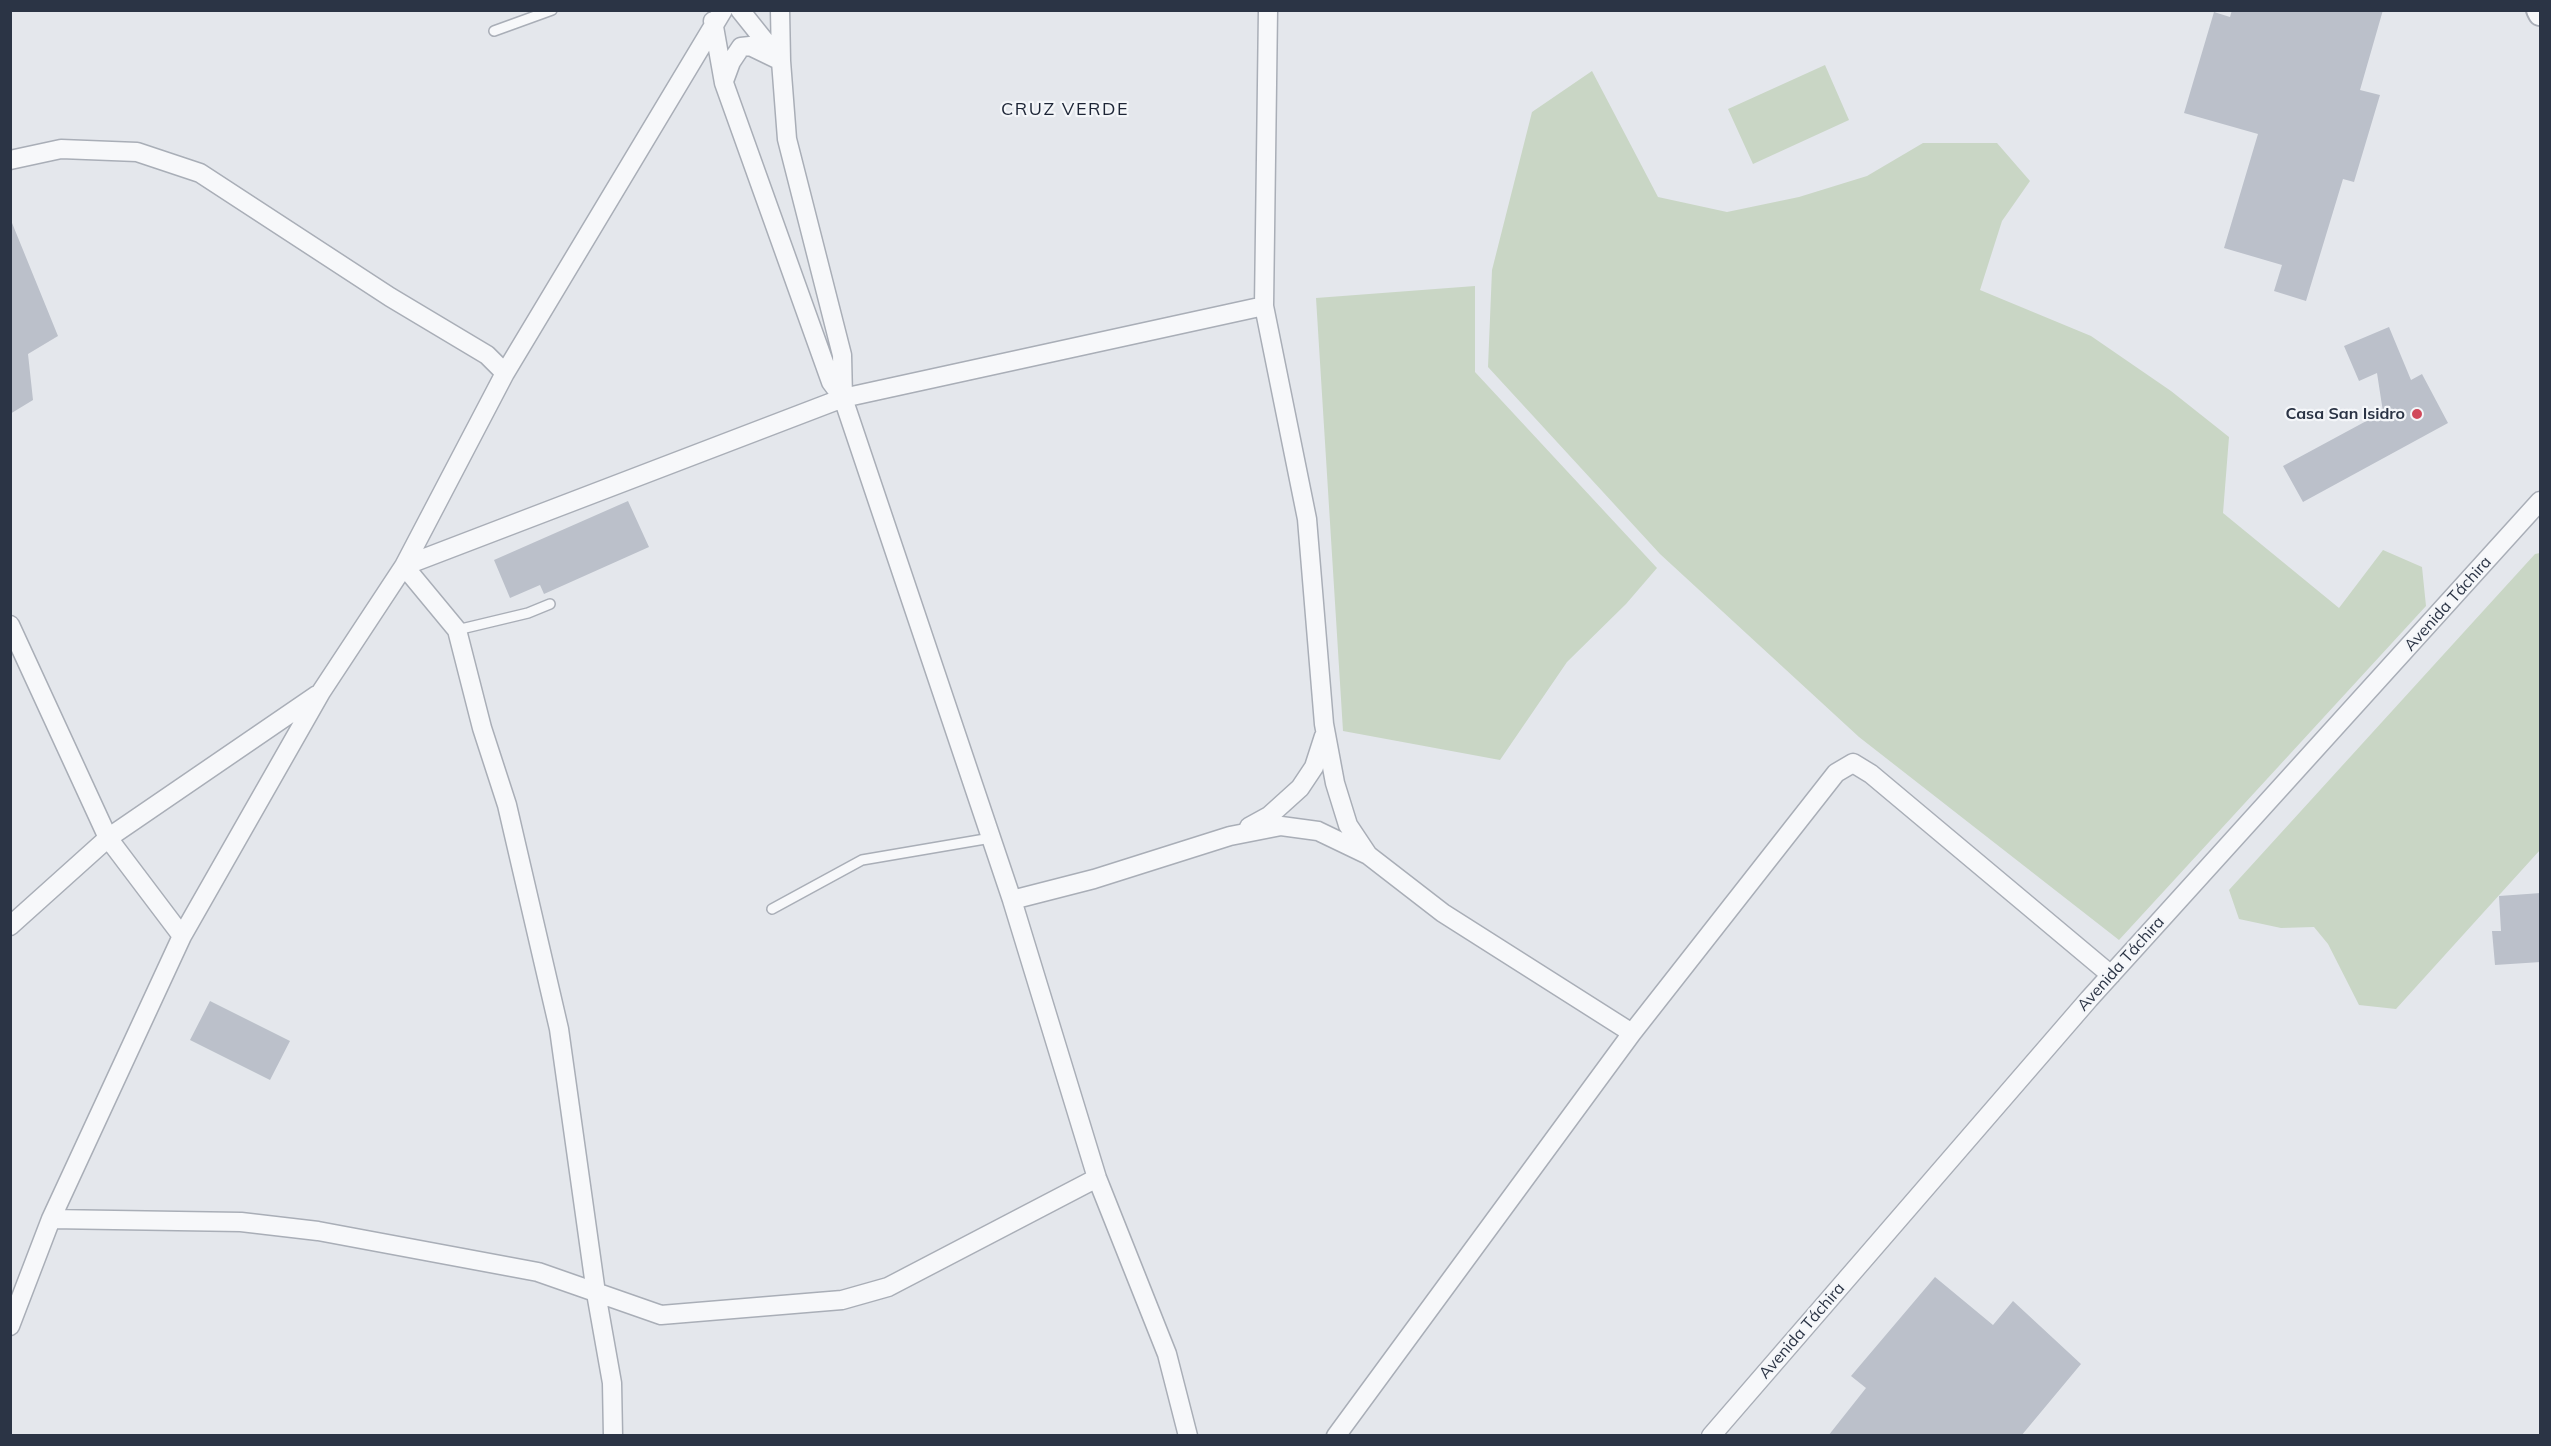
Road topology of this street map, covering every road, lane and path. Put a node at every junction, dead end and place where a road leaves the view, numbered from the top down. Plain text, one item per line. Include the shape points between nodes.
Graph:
1 (552, 10) edge
2 (740, 10) edge
3 (780, 10) edge
4 (1268, 10) edge
5 (716, 15) edge
6 (494, 31) dead end
7 (781, 61) junction
8 (724, 83) junction
9 (10, 160) edge
10 (1264, 306) junction
11 (504, 373) junction
12 (843, 398) junction
13 (2541, 501) edge
14 (404, 566) junction
15 (550, 604) dead end
16 (10, 625) edge
17 (457, 630) junction
18 (321, 692) junction
19 (1325, 732) junction
20 (1230, 836) junction
21 (108, 838) junction
22 (991, 838) junction
23 (1368, 855) junction
24 (1012, 900) junction
25 (772, 909) dead end
26 (10, 926) edge
27 (182, 936) junction
28 (2111, 975) junction
29 (1632, 1033) junction
30 (1097, 1178) junction
31 (51, 1219) junction
32 (596, 1293) junction
33 (10, 1326) edge
34 (613, 1436) edge
35 (1188, 1436) edge
36 (1336, 1436) edge
37 (1711, 1436) edge

1 - 6 lane
2 - 7 street
3 - 7 street
4 - 10 street
5 - 8 street
5 - 11 street
7 - 8 street via 750,46 741,47
7 - 12 street via 787,139 842,355
8 - 12 street via 831,382
9 - 11 street via 61,148 137,152 200,173 390,297 488,355
10 - 12 street
10 - 19 street via 1307,519
11 - 14 street
12 - 14 street
12 - 22 street
13 - 28 street, Avenida Táchira
14 - 17 street
14 - 18 street
15 - 17 lane
16 - 21 street
17 - 32 street via 507,806 559,1029
18 - 21 street
18 - 27 street
19 - 20 street via 1314,767 1300,788 1269,816
19 - 23 street via 1348,825
20 - 23 street via 1281,826 1318,831
20 - 24 street
21 - 26 street
21 - 27 street
22 - 24 street
22 - 25 lane via 862,860
23 - 29 street via 1443,913
24 - 30 street
27 - 31 street
28 - 29 street via 1853,762 1836,773
28 - 37 street, Avenida Táchira
29 - 36 street
30 - 32 street via 888,1287 842,1300 661,1315
30 - 35 street via 1167,1354
31 - 32 street via 241,1222 318,1232 538,1272
31 - 33 street
32 - 34 street via 612,1383

